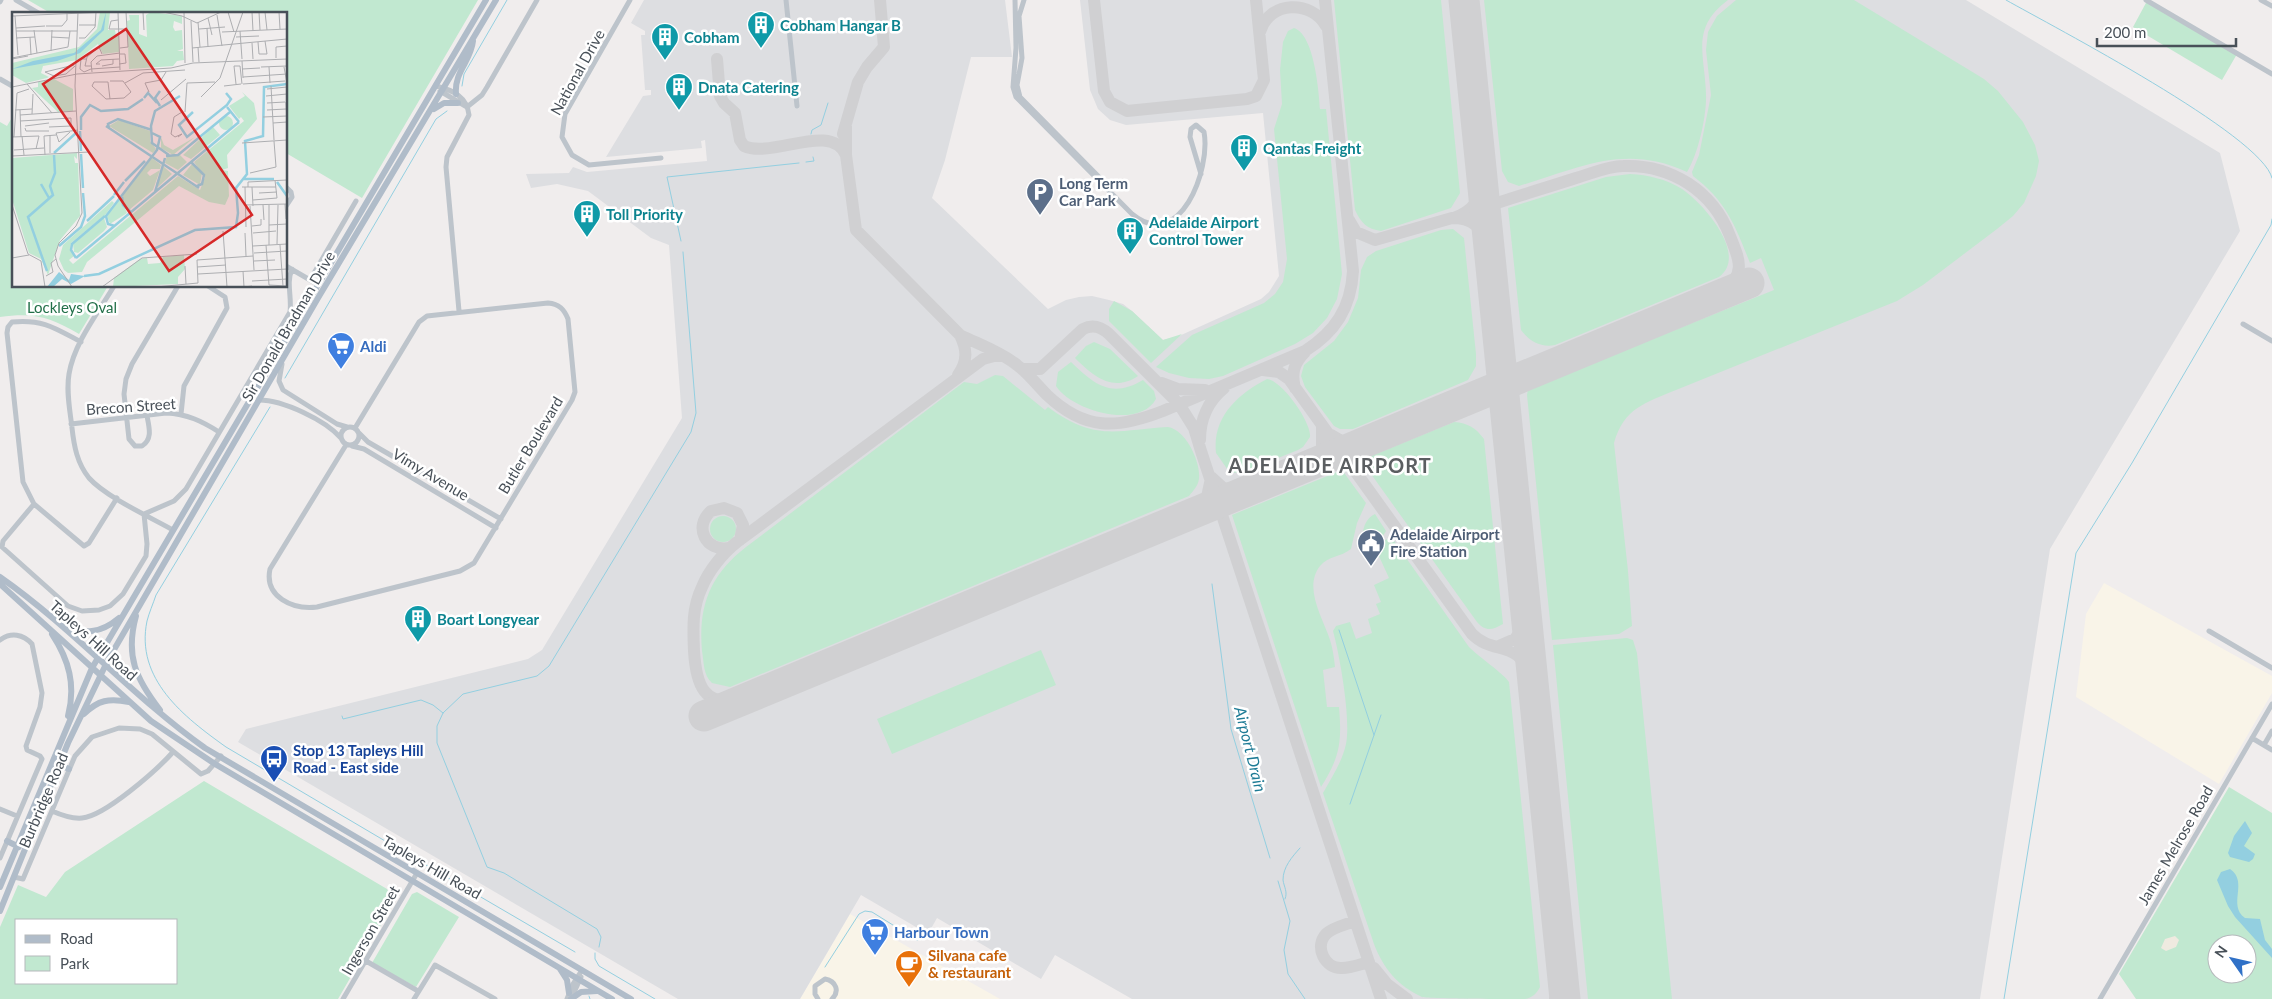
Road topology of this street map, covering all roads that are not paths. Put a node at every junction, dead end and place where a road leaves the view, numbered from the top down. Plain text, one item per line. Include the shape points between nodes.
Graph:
1 (16, 0) edge
2 (486, 0) edge
3 (496, 0) edge
4 (537, 0) edge
5 (630, 0) edge
6 (786, 0) edge
7 (1015, 0) edge
8 (1024, 0) edge
9 (2147, 0) edge
10 (2261, 0) edge
11 (2272, 6) edge
12 (37, 12) edge
13 (474, 38) junction
14 (2272, 74) edge
15 (0, 79) edge
16 (12, 86) edge
17 (436, 86) junction
18 (443, 90) junction
19 (456, 94) junction
20 (458, 103) junction
21 (467, 106) junction
22 (797, 106) dead end
23 (430, 112) junction
24 (661, 158) dead end
25 (1201, 174) junction
26 (288, 189) edge
27 (1110, 191) junction
28 (356, 201) dead end
29 (288, 203) edge
30 (289, 267) edge
31 (310, 280) junction
32 (288, 282) edge
33 (328, 282) junction
34 (317, 284) junction
35 (113, 288) edge
36 (177, 288) edge
37 (211, 288) edge
38 (318, 298) junction
39 (459, 311) junction
40 (2243, 324) dead end
41 (2272, 341) edge
42 (81, 342) junction
43 (285, 356) junction
44 (259, 400) junction
45 (181, 414) junction
46 (147, 416) junction
47 (126, 418) junction
48 (71, 424) junction
49 (347, 427) junction
50 (355, 428) junction
51 (219, 432) junction
52 (360, 433) junction
53 (341, 438) junction
54 (349, 445) junction
55 (117, 498) junction
56 (34, 504) junction
57 (144, 514) junction
58 (501, 519) junction
59 (185, 528) junction
60 (496, 528) junction
61 (173, 530) junction
62 (173, 548) junction
63 (0, 577) edge
64 (0, 584) edge
65 (139, 608) junction
66 (123, 614) junction
67 (45, 624) junction
68 (59, 625) junction
69 (2209, 631) dead end
70 (0, 640) edge
71 (97, 659) junction
72 (105, 666) junction
73 (92, 668) junction
74 (2272, 668) edge
75 (100, 675) junction
76 (130, 702) junction
77 (2272, 704) edge
78 (79, 719) junction
79 (168, 721) junction
80 (67, 727) junction
81 (2272, 731) edge
82 (2252, 738) junction
83 (2264, 745) junction
84 (2272, 750) edge
85 (173, 752) junction
86 (221, 756) junction
87 (215, 764) junction
88 (60, 765) junction
89 (69, 769) junction
90 (0, 809) edge
91 (52, 811) junction
92 (17, 816) junction
93 (7, 841) junction
94 (18, 846) junction
95 (25, 849) junction
96 (0, 858) edge
97 (417, 873) junction
98 (14, 877) junction
99 (412, 882) junction
100 (0, 887) edge
101 (0, 911) edge
102 (366, 961) junction
103 (558, 967) junction
104 (582, 970) junction
105 (578, 979) junction
106 (418, 991) junction
107 (598, 991) junction
108 (569, 998) edge
109 (816, 998) edge
110 (344, 999) edge
111 (414, 999) edge
112 (495, 999) edge
113 (612, 999) edge
114 (631, 999) edge
115 (832, 999) edge
116 (2100, 999) edge

1 - 12 street
2 - 17 main road, Sir Donald Bradman Drive
3 - 13 main road, Sir Donald Bradman Drive
4 - 21 street via 487,88
5 - 24 street, National Drive via 565,114 562,137 572,155 590,165
6 - 22 street
7 - 27 street via 1013,87 1016,97
8 - 27 street via 1019,16 1022,58 1017,85 1020,97 1088,163
9 - 14 street
10 - 11 street
13 - 18 main road, Sir Donald Bradman Drive
13 - 19 main road via 472,50 458,73
15 - 16 street
17 - 18 street
17 - 34 main road, Sir Donald Bradman Drive
18 - 19 street
18 - 20 street
18 - 23 main road, Sir Donald Bradman Drive
19 - 21 street via 464,99
20 - 21 street
20 - 23 main road via 444,103
21 - 39 street via 468,121 447,157 446,167
23 - 33 main road, Sir Donald Bradman Drive
25 - 25 street via 1190,137 1191,128 1196,125 1203,128 1205,135
25 - 27 street via 1190,201 1161,225 1150,225 1137,218
26 - 29 street via 292,196
28 - 31 street, Sir Donald Bradman Drive
30 - 31 street
31 - 34 street
32 - 51 street, Sir Donald Bradman Drive via 292,296 290,312
33 - 34 main road
33 - 38 main road, Sir Donald Bradman Drive
34 - 38 main road
34 - 61 main road, Sir Donald Bradman Drive
35 - 42 street
36 - 47 street via 132,364 124,394
37 - 45 street via 225,296 227,308 184,386
38 - 43 main road, Sir Donald Bradman Drive
39 - 50 street, Butler Boulevard via 432,314 419,322
39 - 58 street, Butler Boulevard via 548,303 562,308 568,319 575,392
40 - 41 street
42 - 48 street via 69,375
42 - 56 street via 39,321 12,322 8,327 23,482
43 - 44 main road, Sir Donald Bradman Drive
43 - 49 street via 279,376 283,390 328,419
44 - 53 street via 271,400 294,409
44 - 59 main road, Sir Donald Bradman Drive
45 - 46 street, Brecon Street
45 - 51 street, Brecon Street
46 - 47 street, Brecon Street
46 - 47 street via 150,435 140,446 130,441
47 - 48 street, Brecon Street
48 - 55 street via 80,464 90,478
49 - 50 street
49 - 53 street
50 - 52 street
51 - 57 street, Sir Donald Bradman Drive via 181,495
52 - 54 street via 358,442
52 - 58 street, Vimy Avenue via 368,442
53 - 54 street
54 - 60 street, Vimy Avenue via 364,449
54 - 60 street, Butler Boulevard via 270,569 269,586 274,595 307,608 468,568
55 - 56 street via 84,546
55 - 57 street
56 - 57 street via 3,541 2,548 55,597 82,611 106,608 128,587 146,556 148,544
57 - 61 street
58 - 60 street, Butler Boulevard
59 - 61 main road
59 - 62 main road, Sir Donald Bradman Drive
61 - 62 main road
61 - 66 main road, Sir Donald Bradman Drive
62 - 65 main road, Sir Donald Bradman Drive
63 - 68 main road, Tapleys Hill Road
64 - 67 main road, Tapleys Hill Road
65 - 72 main road, Sir Donald Bradman Drive
65 - 79 main road via 131,639 135,668 144,690
66 - 68 main road via 96,632 77,632
66 - 71 main road, Sir Donald Bradman Drive
67 - 73 main road, Tapleys Hill Road
67 - 80 main road via 62,649 71,676 72,698
68 - 71 main road, Tapleys Hill Road
69 - 74 street
70 - 92 street via 12,635 29,641 35,648 41,679 40,707 26,746 42,759
71 - 72 main road, Tapleys Hill Road
71 - 73 main road, Sir Donald Bradman Drive
72 - 75 main road, Sir Donald Bradman Drive
72 - 79 main road, Tapleys Hill Road
73 - 75 main road, Tapleys Hill Road
73 - 80 main road, Burbridge Road
75 - 76 main road, Tapleys Hill Road
75 - 78 main road, Burbridge Road
76 - 78 main road via 103,701
76 - 87 main road, Tapleys Hill Road via 159,728
77 - 82 street, James Melrose Road
78 - 88 main road, Burbridge Road
79 - 86 main road, Tapleys Hill Road
80 - 94 main road, Burbridge Road
81 - 83 street
82 - 83 street
82 - 116 street, James Melrose Road
83 - 84 street
85 - 87 street via 201,774
85 - 89 street, Burbridge Road via 159,739 140,729 119,728 92,737 80,748
85 - 91 street via 140,785 89,817 73,818
86 - 87 street
86 - 97 main road, Tapleys Hill Road
87 - 99 main road, Tapleys Hill Road
88 - 89 main road
88 - 95 main road, Burbridge Road
89 - 91 street, Burbridge Road
90 - 92 street
91 - 98 street, Burbridge Road via 23,880
92 - 93 street
93 - 94 main road
93 - 96 street
94 - 95 main road
94 - 100 main road, Burbridge Road
95 - 98 main road, Burbridge Road
97 - 99 street, Ingerson Street
97 - 104 main road, Tapleys Hill Road
98 - 101 main road, Burbridge Road
99 - 102 street, Ingerson Street
99 - 103 main road, Tapleys Hill Road
102 - 106 street
102 - 110 street, Ingerson Street
103 - 105 main road, Tapleys Hill Road
103 - 108 main road via 567,980
104 - 105 street
104 - 114 main road, Tapleys Hill Road
105 - 107 main road, Tapleys Hill Road
105 - 108 street
106 - 111 street
106 - 112 street via 435,965
107 - 108 main road via 581,992
107 - 113 main road, Tapleys Hill Road
109 - 115 street via 816,984 828,979 836,989

